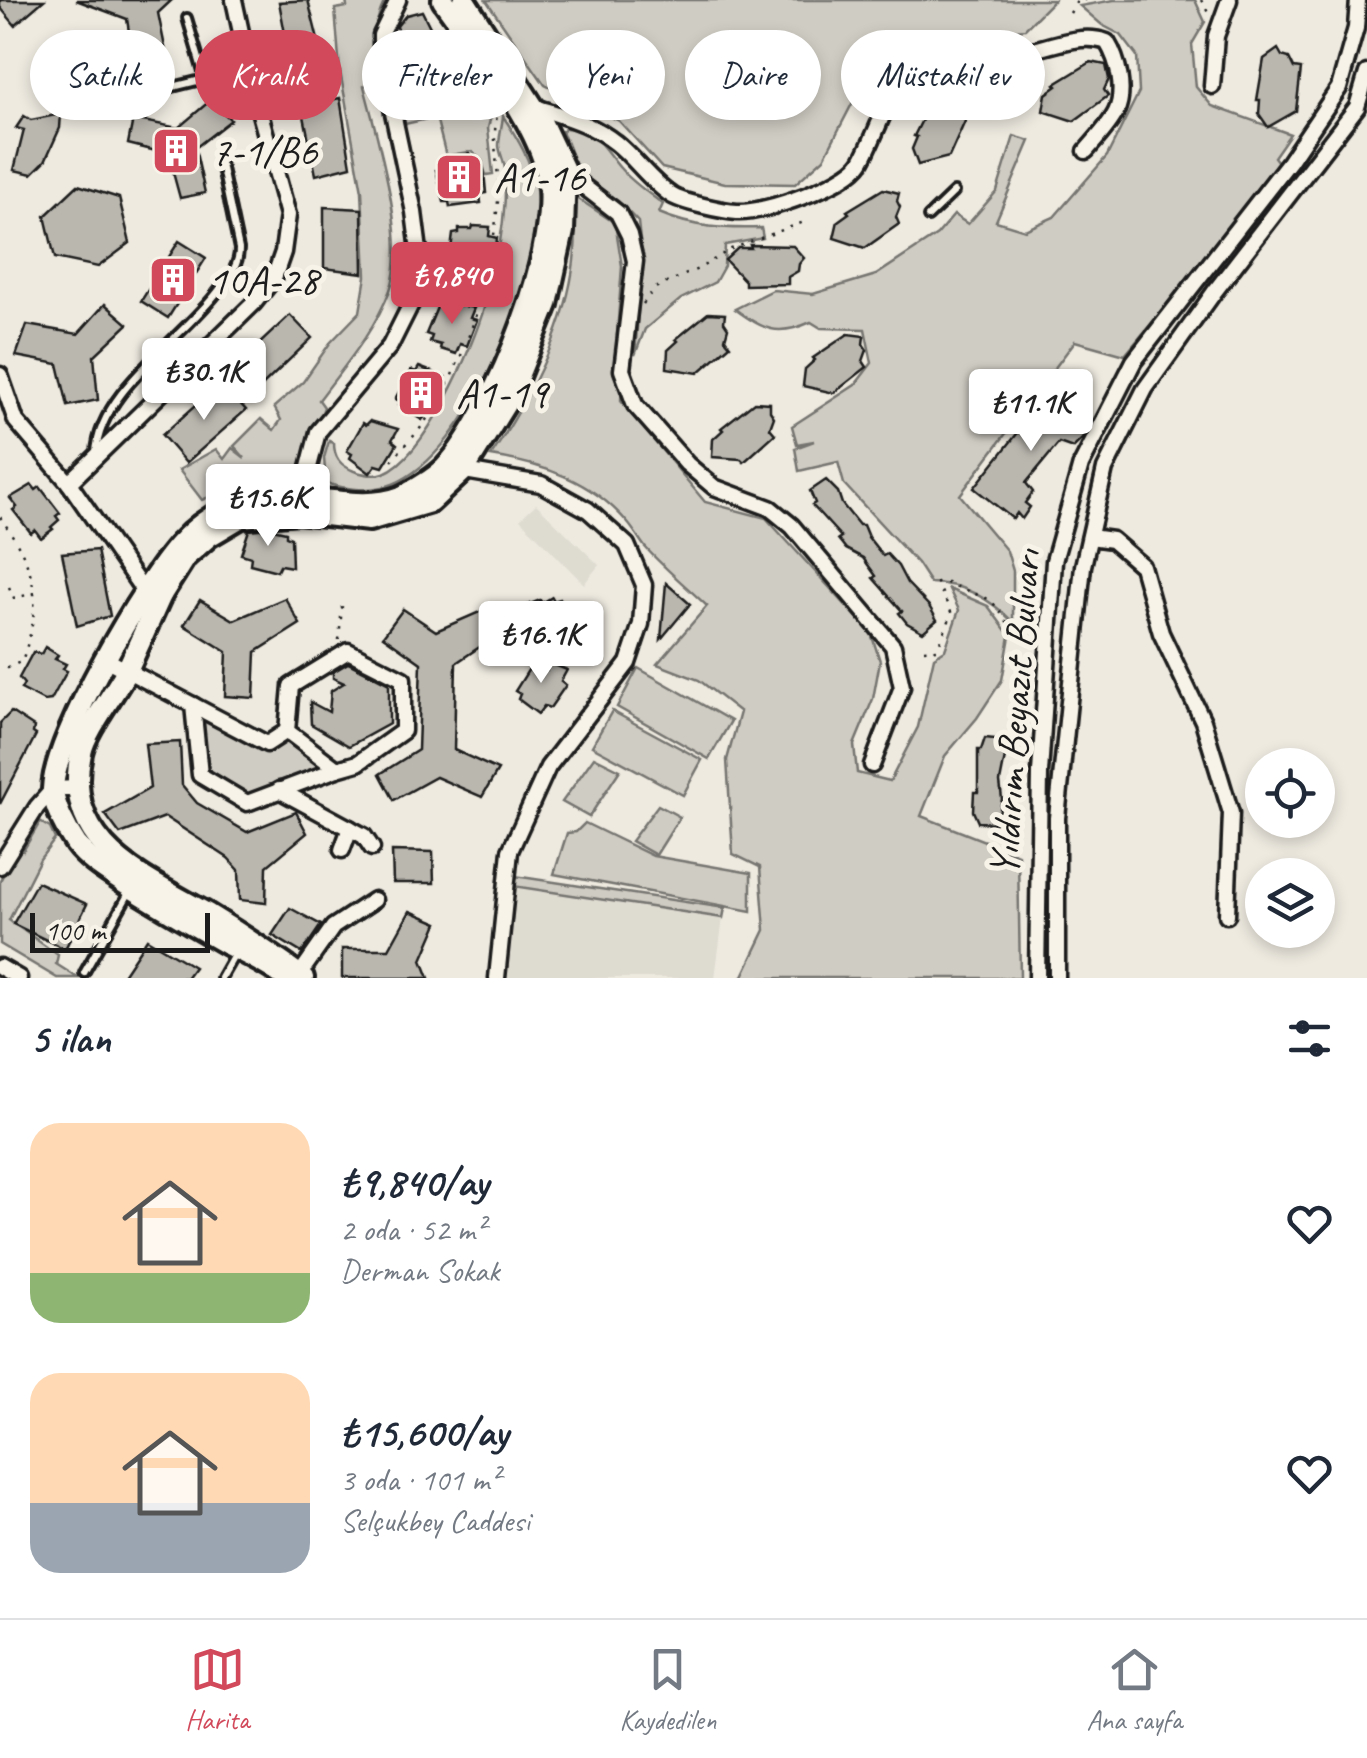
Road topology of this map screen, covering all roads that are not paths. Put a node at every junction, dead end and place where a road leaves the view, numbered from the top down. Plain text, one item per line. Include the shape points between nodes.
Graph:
1 (234, 0) edge
2 (398, 0) edge
3 (443, 0) edge
4 (464, 0) edge
5 (1229, 0) edge
6 (1358, 0) edge
7 (187, 18) dead end
8 (466, 30) edge
9 (481, 30) edge
10 (1367, 73) edge
11 (175, 86) edge
12 (1212, 86) dead end
13 (526, 100) edge
14 (526, 110) edge
15 (526, 119) edge
16 (1086, 151) dead end
17 (219, 154) dead end
18 (565, 172) junction
19 (954, 192) dead end
20 (928, 216) dead end
21 (0, 375) edge
22 (96, 456) junction
23 (454, 470) junction
24 (68, 483) junction
25 (300, 503) junction
26 (1090, 536) junction
27 (152, 592) junction
28 (106, 660) junction
29 (126, 671) junction
30 (193, 706) junction
31 (287, 731) junction
32 (872, 765) dead end
33 (337, 768) junction
34 (78, 788) junction
35 (53, 789) junction
36 (279, 790) junction
37 (350, 828) junction
38 (372, 848) dead end
39 (342, 850) dead end
40 (0, 866) edge
41 (132, 888) junction
42 (374, 900) dead end
43 (1227, 916) dead end
44 (238, 949) junction
45 (0, 968) edge
46 (84, 973) dead end
47 (296, 977) edge
48 (19, 978) edge
49 (221, 978) edge
50 (496, 978) edge
51 (1037, 978) edge
52 (1058, 978) edge

1 - 22 street via 288,215 283,252 254,304
2 - 25 street via 381,35 381,56 420,251 412,302 390,346 318,432
3 - 8 street
4 - 9 street
5 - 12 street via 1216,36
6 - 51 street, Yıldırım Beyazıt Bulvarı via 1339,88 1134,360 1081,465 1054,561 1040,773
7 - 11 lane via 205,79
10 - 26 street, Yıldırım Beyazıt Bulvarı via 1357,107 1145,390 1105,469
13 - 16 street via 616,143 672,197 736,212 771,209 859,166 908,75 948,58 1004,58 1097,38 1117,58 1120,92 1117,110
14 - 18 street
15 - 23 street via 546,168 546,236 510,357
17 - 22 lane via 237,264 196,318 113,404
18 - 23 street via 563,232 526,362 510,396
18 - 32 street via 618,213 629,235 634,260 622,370 634,405 714,487 770,508 792,526 894,646 902,687
19 - 20 lane
21 - 24 street via 16,420
22 - 24 street
23 - 25 street via 400,497
23 - 50 street via 541,484 588,510 627,545 644,585 628,664 548,767 510,851
24 - 27 street
25 - 27 street via 240,502 209,518 184,539
26 - 43 street via 1112,540 1142,566 1162,633 1203,720 1231,813
26 - 52 street, Yıldırım Beyazıt Bulvarı via 1058,818
27 - 28 street
27 - 29 street
28 - 29 street
28 - 35 street via 68,733
29 - 30 street
29 - 34 street via 81,750
30 - 31 street via 267,744
30 - 36 street via 200,775 247,803
31 - 33 street
31 - 33 street via 291,686 348,651 403,679 403,731 358,763
33 - 36 street
34 - 35 street
34 - 47 street via 91,830 105,849 136,875 255,942
35 - 40 street
35 - 41 street via 76,844
36 - 37 street
37 - 38 street
37 - 39 street
41 - 44 street
41 - 46 lane
42 - 47 street via 333,927
44 - 47 street
44 - 49 lane
45 - 48 street

